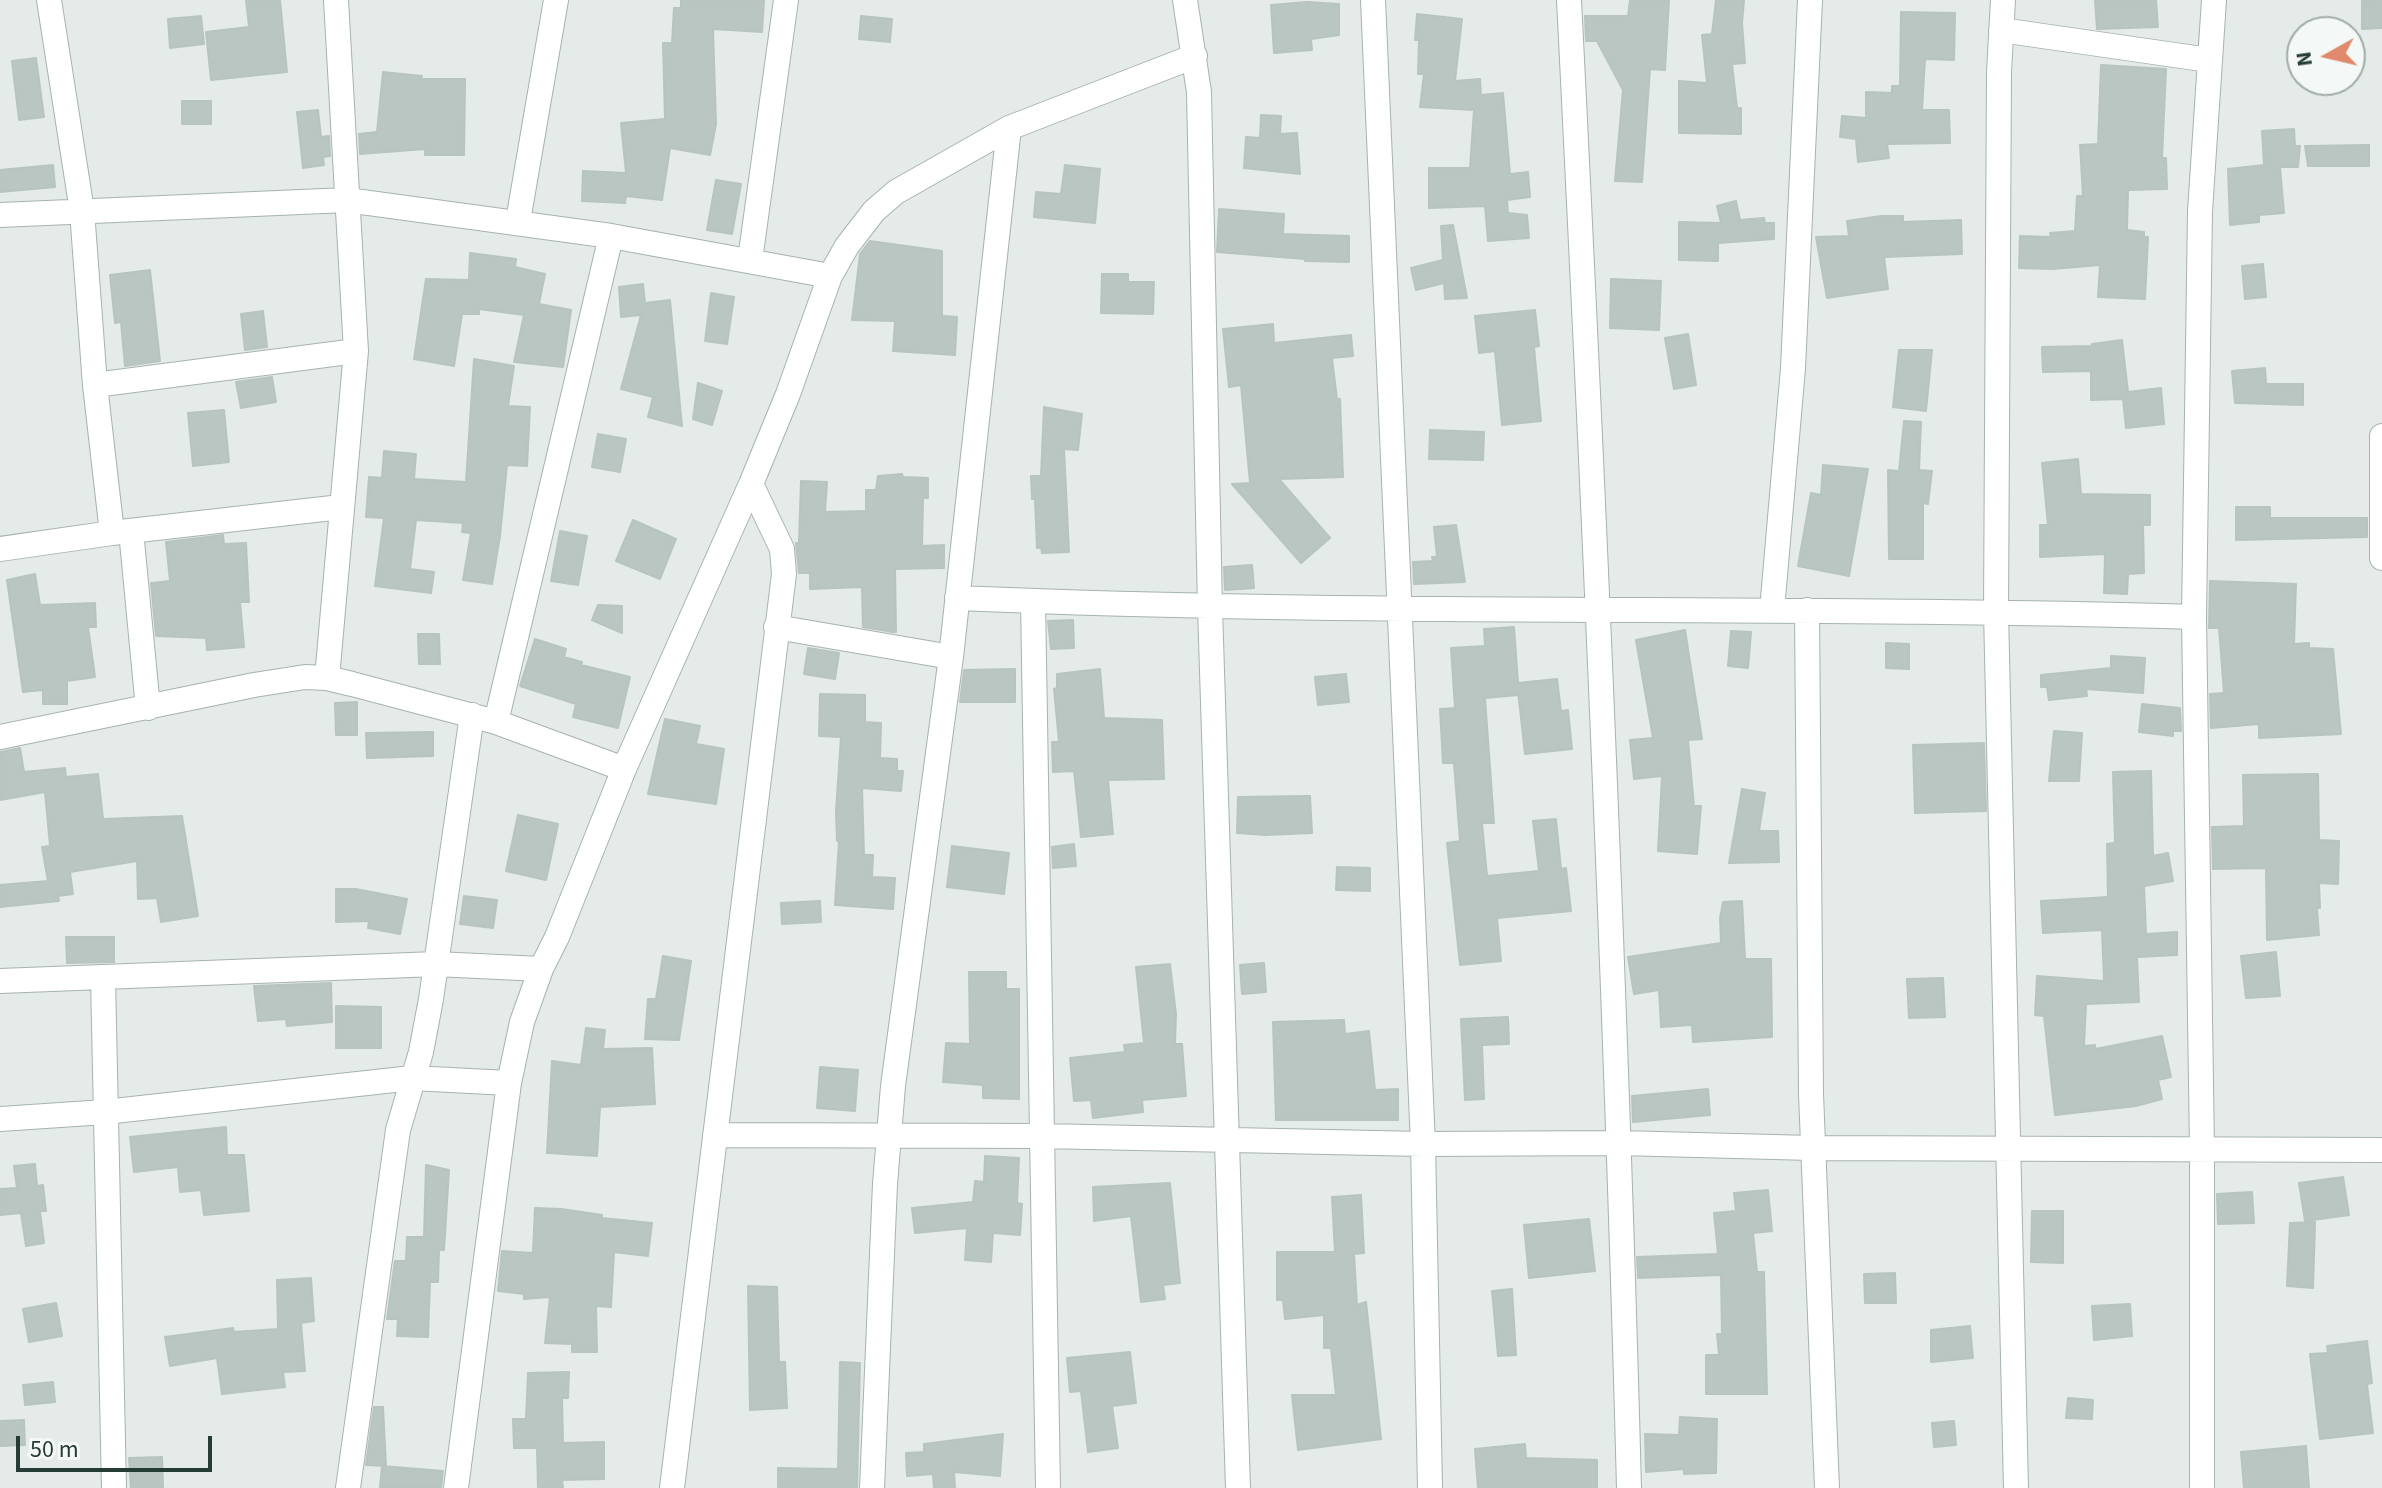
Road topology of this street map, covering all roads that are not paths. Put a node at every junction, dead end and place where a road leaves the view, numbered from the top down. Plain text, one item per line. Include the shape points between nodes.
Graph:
1 (49, 0) edge
2 (336, 0) edge
3 (556, 0) edge
4 (786, 0) edge
5 (1185, 0) edge
6 (1373, 0) edge
7 (1569, 0) edge
8 (1810, 0) edge
9 (2003, 0) edge
10 (2214, 0) edge
11 (2001, 30) junction
12 (1195, 56) junction
13 (2209, 60) junction
14 (1009, 128) junction
15 (347, 200) junction
16 (82, 211) junction
17 (0, 215) edge
18 (518, 221) junction
19 (611, 236) junction
20 (750, 260) junction
21 (830, 276) junction
22 (356, 351) junction
23 (95, 385) junction
24 (2382, 436) edge
25 (751, 484) junction
26 (341, 507) junction
27 (121, 532) junction
28 (0, 549) edge
29 (2382, 558) edge
30 (957, 598) junction
31 (1033, 601) junction
32 (1210, 608) junction
33 (1400, 610) junction
34 (1772, 610) junction
35 (1807, 610) junction
36 (1599, 611) junction
37 (1996, 611) junction
38 (2194, 617) junction
39 (776, 627) junction
40 (951, 657) junction
41 (327, 678) junction
42 (148, 708) junction
43 (472, 715) junction
44 (496, 722) junction
45 (0, 737) edge
46 (624, 769) junction
47 (436, 964) junction
48 (541, 969) junction
49 (103, 978) junction
50 (0, 981) edge
51 (412, 1078) junction
52 (509, 1083) junction
53 (105, 1112) junction
54 (0, 1119) edge
55 (715, 1135) junction
56 (1041, 1136) junction
57 (888, 1137) junction
58 (1228, 1140) junction
59 (1620, 1143) junction
60 (1423, 1144) junction
61 (1812, 1148) junction
62 (2008, 1148) junction
63 (2202, 1150) junction
64 (2382, 1150) edge
65 (114, 1488) edge
66 (348, 1488) edge
67 (456, 1488) edge
68 (672, 1488) edge
69 (872, 1488) edge
70 (1048, 1488) edge
71 (1238, 1488) edge
72 (1430, 1488) edge
73 (1629, 1488) edge
74 (1827, 1488) edge
75 (2016, 1488) edge
76 (2202, 1488) edge

1 - 16 street
2 - 15 street
3 - 18 street
4 - 20 street
5 - 12 street
6 - 33 street
7 - 36 street
8 - 34 street via 1793,368
9 - 11 street
10 - 13 street
11 - 13 street
11 - 37 street
12 - 14 street
12 - 32 street
13 - 38 street via 2200,211
14 - 21 street via 896,192 874,211
14 - 30 street
15 - 16 street
15 - 18 street
15 - 22 street
16 - 17 street
16 - 23 street
18 - 19 street
19 - 20 street
19 - 44 street
20 - 21 street
21 - 25 street
22 - 23 street
22 - 26 street
23 - 27 street
24 - 29 street
25 - 39 street via 782,549
25 - 46 street
26 - 27 street
26 - 41 street
27 - 28 street
27 - 42 street
30 - 31 street
30 - 40 street
31 - 32 street
31 - 56 street
32 - 33 street
32 - 58 street
33 - 36 street
33 - 60 street
34 - 35 street
34 - 36 street
35 - 37 street
35 - 61 street
36 - 59 street
37 - 38 street
37 - 62 street
38 - 63 street
39 - 40 street
39 - 55 street
40 - 57 street
41 - 42 street via 254,685
41 - 43 street
42 - 45 street
43 - 44 street
43 - 47 street
44 - 46 street
46 - 48 street
47 - 48 street
47 - 49 street
47 - 51 street
48 - 52 street
49 - 50 street
49 - 53 street
51 - 52 street
51 - 53 street
51 - 66 street via 398,1130
52 - 67 street
53 - 54 street
53 - 65 street
55 - 57 street
55 - 68 street
56 - 57 street
56 - 58 street
56 - 70 street
57 - 69 street
58 - 60 street
58 - 71 street
59 - 60 street
59 - 61 street
59 - 73 street
60 - 72 street
61 - 62 street
61 - 74 street
62 - 63 street
62 - 75 street
63 - 64 street
63 - 76 street

